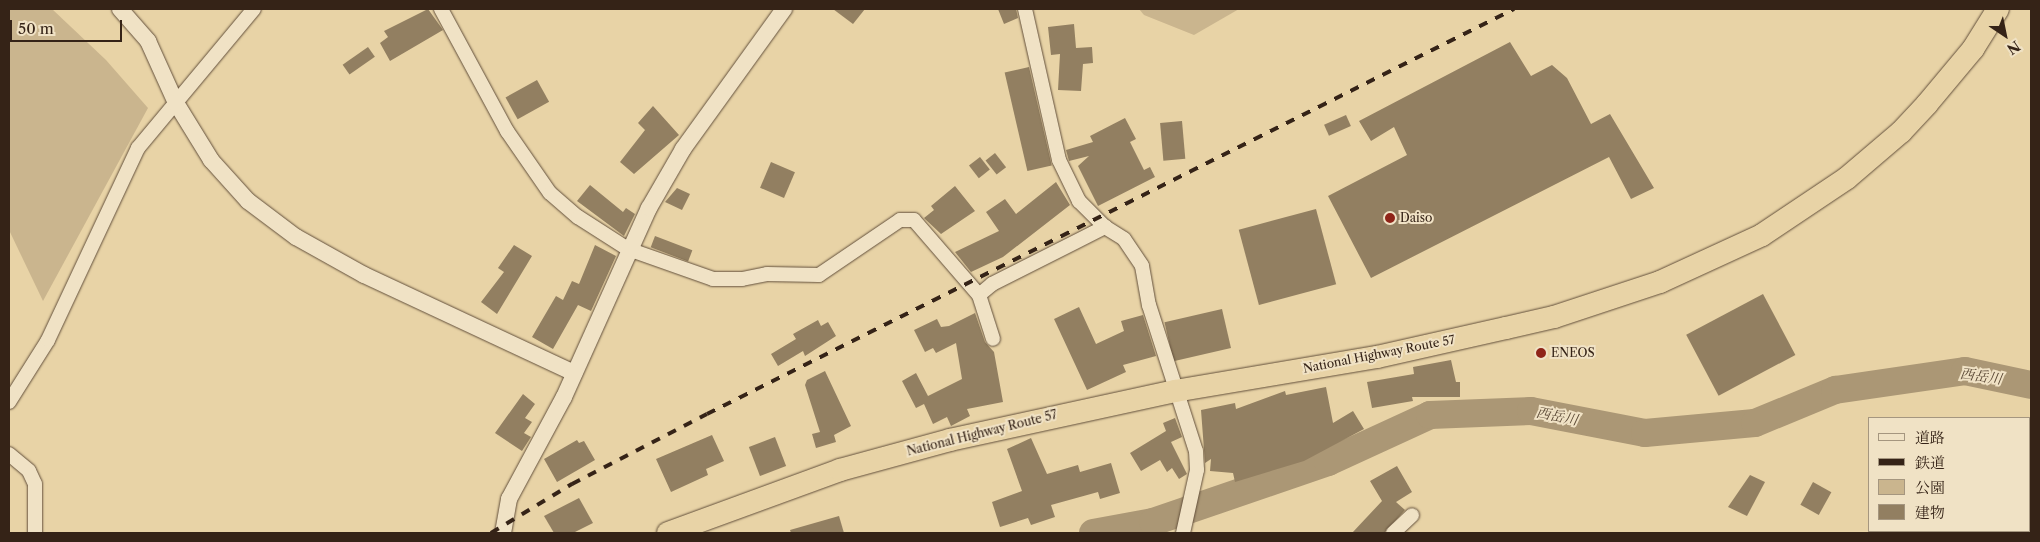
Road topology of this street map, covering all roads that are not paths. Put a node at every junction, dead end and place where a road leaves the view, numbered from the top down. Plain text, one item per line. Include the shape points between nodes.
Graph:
1 (120, 9) edge
2 (254, 9) edge
3 (441, 9) edge
4 (784, 9) edge
5 (1025, 9) edge
6 (1998, 9) edge
7 (176, 103) junction
8 (1104, 227) junction
9 (628, 249) junction
10 (979, 296) junction
11 (993, 338) dead end
12 (574, 372) junction
13 (1175, 391) junction
14 (9, 402) edge
15 (9, 454) edge
16 (1412, 515) dead end
17 (35, 533) edge
18 (503, 533) edge
19 (668, 533) edge
20 (1183, 533) edge
21 (1393, 533) edge

1 - 7 street via 148,41
2 - 7 street
3 - 9 street via 527,164 550,193 578,217
4 - 9 street via 683,149
5 - 8 street via 1059,160 1079,201
6 - 13 highway, National Highway Route 57 via 1973,49 1902,132 1819,199 1762,235 1704,263 1554,317 1377,357
7 - 12 street via 211,160 248,201 296,237 364,275
7 - 14 street via 124,170 48,340
8 - 10 street via 992,284
8 - 13 street via 1124,239 1142,266 1149,305
9 - 10 street via 713,279 742,279 767,274 819,275 900,220 914,220
9 - 12 street
10 - 11 street
12 - 18 street via 509,499
13 - 19 highway, National Highway Route 57 via 1043,418 840,470
13 - 20 street via 1196,451
15 - 17 street via 29,471 35,484
16 - 21 street

